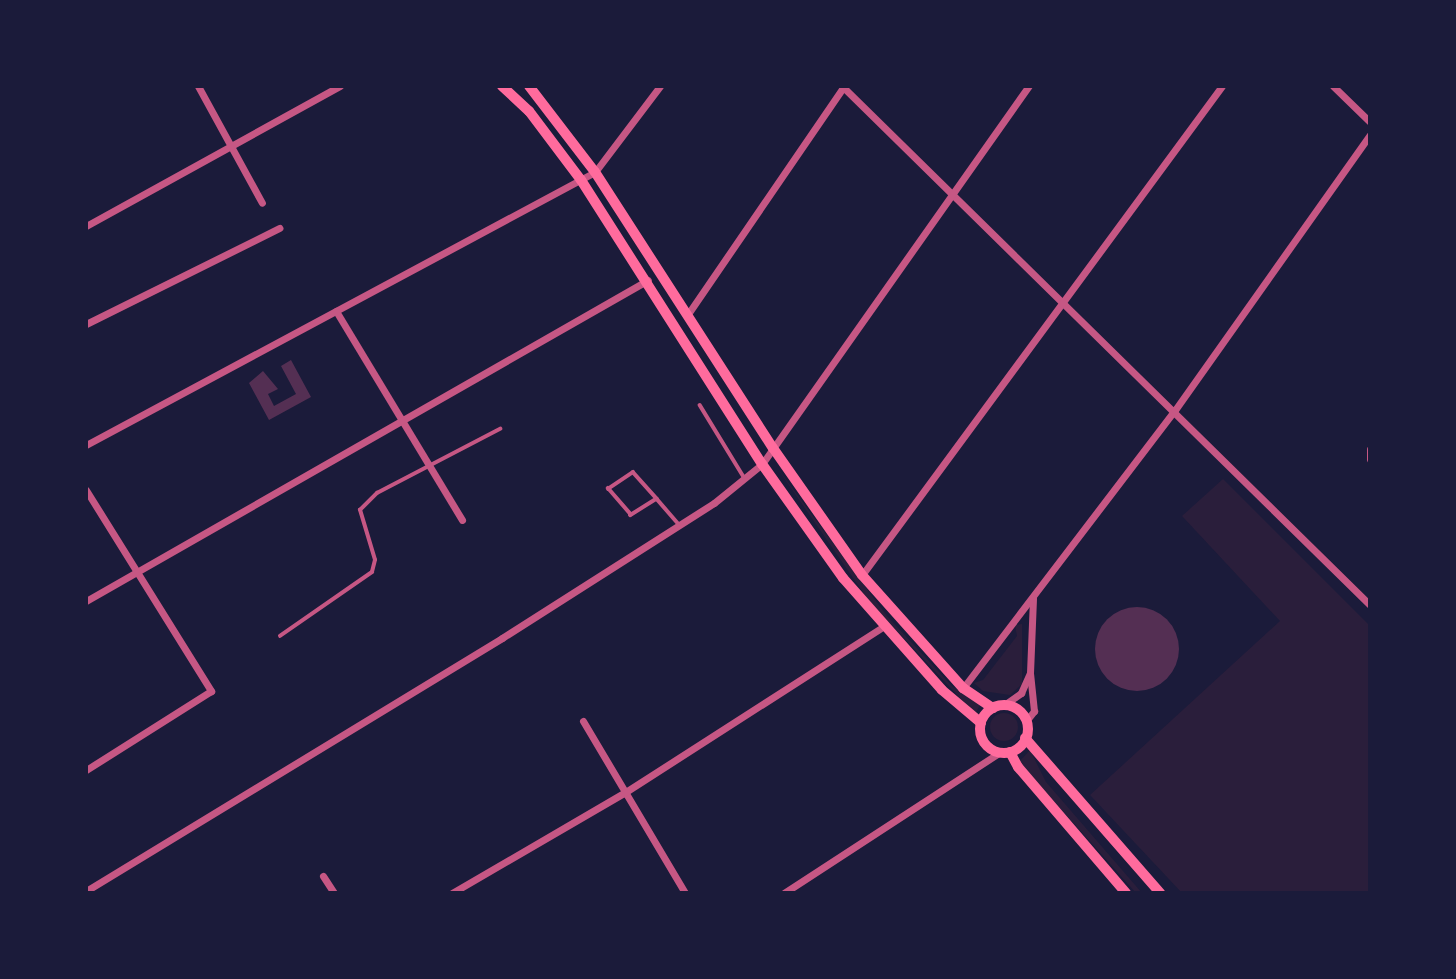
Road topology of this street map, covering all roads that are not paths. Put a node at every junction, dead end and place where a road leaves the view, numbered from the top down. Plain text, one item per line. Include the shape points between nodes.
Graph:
1 (198, 86) edge
2 (340, 86) edge
3 (502, 86) edge
4 (529, 86) edge
5 (660, 86) edge
6 (843, 86) edge
7 (1030, 86) edge
8 (1222, 86) edge
9 (1333, 86) edge
10 (1370, 122) edge
11 (1370, 135) edge
12 (233, 148) junction
13 (595, 172) junction
14 (581, 180) junction
15 (951, 196) junction
16 (262, 204) dead end
17 (86, 226) edge
18 (279, 228) dead end
19 (649, 280) junction
20 (1062, 303) junction
21 (337, 311) junction
22 (688, 314) junction
23 (86, 324) edge
24 (700, 405) dead end
25 (1175, 410) junction
26 (401, 421) junction
27 (500, 429) dead end
28 (86, 445) edge
29 (773, 448) junction
30 (1370, 449) edge
31 (1370, 459) edge
32 (762, 464) junction
33 (429, 465) junction
34 (745, 478) junction
35 (86, 490) edge
36 (657, 499) junction
37 (462, 520) dead end
38 (680, 525) junction
39 (136, 573) junction
40 (862, 575) junction
41 (1033, 597) junction
42 (86, 601) edge
43 (1370, 605) edge
44 (883, 627) junction
45 (280, 636) dead end
46 (1030, 673) junction
47 (963, 688) junction
48 (998, 707) junction
49 (583, 721) dead end
50 (1026, 721) junction
51 (981, 723) junction
52 (1026, 738) junction
53 (1005, 752) junction
54 (86, 770) edge
55 (624, 793) junction
56 (323, 876) dead end
57 (86, 891) edge
58 (334, 893) edge
59 (452, 893) edge
60 (685, 893) edge
61 (784, 893) edge
62 (1125, 893) edge
63 (1160, 893) edge

1 - 12 street
2 - 12 street
3 - 14 main road via 529,111
4 - 13 main road
5 - 13 street
6 - 15 street
6 - 22 street
7 - 15 street
8 - 20 street
9 - 10 street
11 - 25 street
12 - 16 street
12 - 17 street
13 - 14 street
13 - 22 main road
14 - 19 main road
14 - 21 street
15 - 20 street
15 - 29 street
18 - 23 street
19 - 26 street
19 - 32 main road
20 - 25 street
20 - 40 street
21 - 26 street
21 - 28 street
22 - 29 main road
24 - 34 lane
25 - 41 street
25 - 43 street
26 - 33 street
26 - 39 street
27 - 33 lane
29 - 32 street
29 - 40 main road
30 - 31 street
32 - 34 street
32 - 44 main road
33 - 37 street
33 - 45 lane via 377,493 360,510 375,560 372,572
34 - 38 street
35 - 39 street
36 - 36 lane via 633,472 608,489 631,516
36 - 38 lane
38 - 57 street
39 - 42 street
39 - 54 street via 211,691
40 - 47 main road
41 - 46 street
41 - 47 street
44 - 51 main road via 958,707
44 - 55 street
46 - 48 street via 1021,693
46 - 50 street via 1034,711
47 - 48 main road
48 - 50 main road via 1017,709
48 - 51 main road
49 - 55 street
50 - 52 main road
51 - 53 main road via 985,743
52 - 53 main road
52 - 63 main road
53 - 61 street
53 - 62 main road
55 - 59 street
55 - 60 street
56 - 58 street

